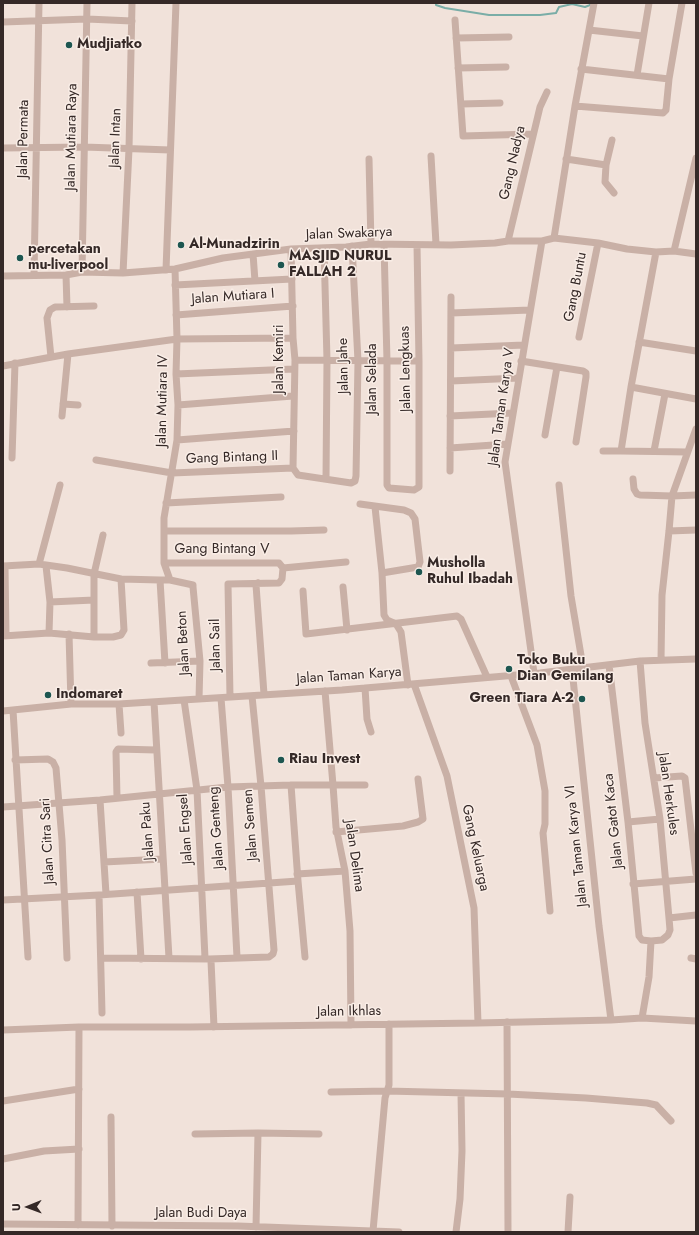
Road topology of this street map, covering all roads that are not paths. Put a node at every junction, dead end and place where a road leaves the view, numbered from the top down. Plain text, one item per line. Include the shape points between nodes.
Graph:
1 (39, 3) edge
2 (87, 3) edge
3 (132, 3) edge
4 (176, 3) edge
5 (594, 3) edge
6 (640, 3) edge
7 (682, 3) edge
8 (649, 4) edge
9 (87, 19) junction
10 (455, 20) dead end
11 (132, 21) junction
12 (3, 22) edge
13 (39, 22) junction
14 (589, 30) junction
15 (643, 36) junction
16 (509, 37) dead end
17 (456, 38) junction
18 (506, 67) dead end
19 (458, 68) junction
20 (581, 69) junction
21 (637, 75) junction
22 (669, 79) junction
23 (546, 92) dead end
24 (500, 103) dead end
25 (460, 104) junction
26 (574, 106) junction
27 (533, 134) junction
28 (612, 140) dead end
29 (84, 147) junction
30 (3, 148) edge
31 (37, 148) junction
32 (129, 149) junction
33 (170, 150) junction
34 (431, 156) dead end
35 (696, 158) edge
36 (369, 159) dead end
37 (566, 159) junction
38 (606, 165) junction
39 (614, 194) dead end
40 (554, 238) junction
41 (542, 240) junction
42 (508, 241) junction
43 (598, 242) junction
44 (371, 244) junction
45 (436, 244) junction
46 (384, 245) junction
47 (417, 245) junction
48 (352, 246) junction
49 (324, 248) junction
50 (291, 249) junction
51 (674, 251) junction
52 (656, 252) junction
53 (253, 254) junction
54 (696, 254) edge
55 (175, 269) junction
56 (166, 270) junction
57 (82, 272) junction
58 (123, 273) junction
59 (34, 275) junction
60 (66, 275) junction
61 (3, 276) edge
62 (292, 279) junction
63 (255, 281) junction
64 (175, 285) junction
65 (451, 297) dead end
66 (94, 306) dead end
67 (293, 306) junction
68 (66, 307) junction
69 (530, 310) junction
70 (451, 313) junction
71 (176, 315) junction
72 (580, 337) dead end
73 (293, 338) junction
74 (177, 339) junction
75 (639, 342) junction
76 (524, 345) junction
77 (451, 348) junction
78 (696, 351) edge
79 (68, 354) junction
80 (51, 357) junction
81 (295, 360) junction
82 (327, 360) junction
83 (358, 361) junction
84 (387, 361) junction
85 (419, 361) junction
86 (521, 361) junction
87 (15, 364) junction
88 (3, 366) edge
89 (557, 367) junction
90 (294, 369) junction
91 (176, 374) junction
92 (519, 378) junction
93 (451, 381) junction
94 (631, 387) junction
95 (665, 394) junction
96 (293, 396) junction
97 (696, 399) edge
98 (63, 404) junction
99 (78, 405) dead end
100 (178, 406) junction
101 (513, 413) junction
102 (62, 416) dead end
103 (450, 416) junction
104 (696, 429) edge
105 (294, 431) junction
106 (545, 435) dead end
107 (177, 440) junction
108 (576, 442) dead end
109 (508, 444) junction
110 (450, 448) junction
111 (603, 451) dead end
112 (621, 451) junction
113 (654, 451) junction
114 (687, 452) junction
115 (12, 458) dead end
116 (96, 460) dead end
117 (293, 468) junction
118 (450, 471) dead end
119 (172, 473) junction
120 (326, 479) junction
121 (634, 479) dead end
122 (60, 485) dead end
123 (559, 485) dead end
124 (414, 490) joint
125 (696, 495) edge
126 (672, 496) junction
127 (281, 497) dead end
128 (166, 503) junction
129 (360, 504) dead end
130 (375, 507) junction
131 (324, 530) dead end
132 (696, 530) edge
133 (165, 531) junction
134 (669, 531) junction
135 (103, 535) dead end
136 (346, 562) dead end
137 (164, 563) junction
138 (39, 564) junction
139 (281, 565) junction
140 (4, 566) edge
141 (46, 566) junction
142 (382, 573) junction
143 (94, 574) junction
144 (121, 579) junction
145 (160, 580) junction
146 (170, 580) junction
147 (258, 583) junction
148 (343, 587) dead end
149 (303, 591) dead end
150 (94, 600) junction
151 (50, 602) junction
152 (396, 624) junction
153 (347, 630) junction
154 (49, 634) junction
155 (69, 634) junction
156 (4, 636) edge
157 (94, 637) junction
158 (696, 659) edge
159 (661, 660) junction
160 (200, 661) junction
161 (640, 661) junction
162 (151, 663) dead end
163 (165, 663) junction
164 (609, 665) junction
165 (583, 667) junction
166 (572, 669) junction
167 (534, 673) junction
168 (511, 676) junction
169 (487, 677) junction
170 (411, 684) junction
171 (365, 688) junction
172 (324, 691) junction
173 (264, 694) junction
174 (252, 696) junction
175 (230, 697) junction
176 (221, 698) junction
177 (199, 699) junction
178 (184, 700) junction
179 (154, 702) junction
180 (71, 704) junction
181 (118, 704) junction
182 (3, 710) edge
183 (13, 710) junction
184 (371, 732) dead end
185 (121, 733) dead end
186 (156, 750) junction
187 (15, 760) junction
188 (654, 778) junction
189 (418, 779) dead end
190 (291, 785) junction
191 (334, 785) junction
192 (365, 785) dead end
193 (261, 786) junction
194 (228, 787) junction
195 (197, 790) junction
196 (158, 795) junction
197 (118, 798) junction
198 (100, 800) junction
199 (59, 802) junction
200 (19, 805) junction
201 (3, 807) edge
202 (660, 819) junction
203 (628, 822) junction
204 (336, 832) junction
205 (163, 858) junction
206 (104, 862) junction
207 (345, 871) junction
208 (696, 873) edge
209 (298, 878) junction
210 (696, 879) edge
211 (665, 882) junction
212 (268, 883) junction
213 (633, 884) junction
214 (234, 886) junction
215 (202, 888) junction
216 (165, 890) junction
217 (137, 892) junction
218 (103, 895) junction
219 (64, 896) junction
220 (25, 898) junction
221 (3, 900) edge
222 (550, 911) dead end
223 (696, 915) edge
224 (669, 918) junction
225 (651, 941) junction
226 (28, 957) dead end
227 (237, 957) junction
228 (305, 957) dead end
229 (67, 958) dead end
230 (102, 958) junction
231 (169, 958) junction
232 (141, 959) junction
233 (207, 959) junction
234 (102, 1014) dead end
235 (642, 1018) junction
236 (611, 1020) junction
237 (696, 1021) edge
238 (507, 1022) junction
239 (478, 1023) junction
240 (389, 1024) junction
241 (351, 1025) junction
242 (79, 1027) junction
243 (214, 1027) junction
244 (3, 1030) edge
245 (79, 1089) junction
246 (387, 1091) junction
247 (331, 1092) dead end
248 (460, 1093) junction
249 (508, 1094) junction
250 (3, 1101) edge
251 (111, 1117) dead end
252 (671, 1121) dead end
253 (258, 1133) junction
254 (195, 1134) dead end
255 (319, 1134) dead end
256 (79, 1149) junction
257 (3, 1159) edge
258 (570, 1197) dead end
259 (3, 1224) edge
260 (78, 1225) junction
261 (256, 1227) junction
262 (36, 1228) edge
263 (111, 1228) edge
264 (154, 1229) edge
265 (182, 1229) edge
266 (238, 1229) edge
267 (346, 1231) edge
268 (373, 1231) junction
269 (391, 1232) edge
270 (399, 1232) edge
271 (456, 1232) edge
272 (508, 1232) edge
273 (568, 1232) edge

1 - 13 street, Jalan Permata
2 - 9 street, Jalan Mutiara Raya
3 - 11 street, Jalan Intan
4 - 33 street
5 - 14 street
6 - 8 street
7 - 22 street
8 - 15 street
9 - 11 street
9 - 13 street
9 - 29 street, Jalan Mutiara Raya
10 - 17 street
11 - 32 street, Jalan Intan
12 - 13 street
13 - 31 street, Jalan Permata
14 - 15 street
14 - 20 street
15 - 21 street
16 - 17 street
17 - 19 street
18 - 19 street
19 - 25 street
20 - 21 street
20 - 26 street
21 - 22 street
22 - 26 street via 666,110 663,113
23 - 27 street, Gang Nadya
24 - 25 street
25 - 27 street via 463,136
26 - 37 street
27 - 42 street, Gang Nadya
28 - 38 street
29 - 31 street
29 - 32 street
29 - 57 street, Jalan Mutiara Raya
30 - 31 street
31 - 59 street, Jalan Permata
32 - 33 street
32 - 58 street, Jalan Intan
33 - 56 street
34 - 45 street
35 - 51 street
36 - 44 street
37 - 38 street
37 - 40 street
38 - 39 street via 605,182
40 - 41 street, Jalan Swakarya
40 - 43 street, Jalan Swakarya
41 - 42 street, Jalan Swakarya
41 - 69 street, Jalan Taman Karya V
42 - 45 street, Jalan Swakarya via 495,244
43 - 52 street, Jalan Swakarya
43 - 72 street, Gang Buntu
44 - 46 street, Jalan Swakarya
44 - 48 street, Jalan Swakarya
45 - 47 street, Jalan Swakarya
46 - 47 street, Jalan Swakarya
46 - 84 street, Jalan Selada
47 - 85 street, Jalan Lengkuas
48 - 49 street, Jalan Swakarya
48 - 83 street, Jalan Jahe
49 - 50 street, Jalan Swakarya
49 - 82 street
50 - 53 street, Jalan Swakarya
50 - 62 street, Jalan Kemiri
51 - 52 street, Jalan Swakarya
51 - 54 street, Jalan Swakarya
52 - 75 street
53 - 55 street, Jalan Swakarya
53 - 63 street
55 - 56 street, Jalan Swakarya
55 - 64 street, Jalan Mutiara IV
56 - 58 street, Jalan Swakarya
57 - 58 street, Jalan Swakarya
57 - 60 street, Jalan Swakarya
59 - 60 street, Jalan Swakarya
59 - 61 street, Jalan Swakarya
60 - 68 street
62 - 63 street
62 - 67 street, Jalan Kemiri
63 - 64 street
64 - 71 street, Jalan Mutiara IV
65 - 70 street
66 - 68 street
67 - 71 street, Jalan Mutiara I
67 - 73 street, Jalan Kemiri
68 - 80 street via 55,307 50,310 47,318
69 - 70 street
69 - 76 street, Jalan Taman Karya V
70 - 77 street
71 - 74 street, Jalan Mutiara IV
73 - 74 street
73 - 81 street, Jalan Kemiri
74 - 79 street
74 - 91 street, Jalan Mutiara IV
75 - 78 street
75 - 94 street
76 - 77 street
76 - 86 street, Jalan Taman Karya V
77 - 93 street
79 - 80 street
79 - 98 street
80 - 87 street
81 - 82 street
81 - 90 street, Jalan Kemiri
82 - 83 street
82 - 120 street
83 - 84 street
83 - 120 street, Jalan Jahe via 355,481 351,483
84 - 85 street
84 - 124 street, Jalan Selada via 387,485 389,488
85 - 124 street, Jalan Lengkuas via 419,487
86 - 89 street
86 - 92 street, Jalan Taman Karya V
87 - 88 street
87 - 115 street
89 - 106 street
89 - 108 street via 586,373
90 - 91 street
90 - 96 street, Jalan Kemiri
91 - 100 street, Jalan Mutiara IV
92 - 93 street
92 - 101 street, Jalan Taman Karya V
93 - 103 street
94 - 95 street
94 - 112 street
95 - 97 street
95 - 113 street
96 - 100 street
96 - 105 street, Jalan Kemiri
98 - 99 street
98 - 102 street
100 - 107 street, Jalan Mutiara IV
101 - 103 street
101 - 109 street, Jalan Taman Karya V
103 - 110 street
104 - 114 street
105 - 107 street
105 - 117 street, Jalan Kemiri
107 - 119 street, Jalan Mutiara IV
109 - 110 street
109 - 167 street, Jalan Taman Karya V via 505,475
110 - 118 street
111 - 112 street
112 - 113 street
113 - 114 street
114 - 126 street
116 - 119 street, Gang Bintang II
117 - 119 street, Gang Bintang II
117 - 120 street via 298,475
119 - 128 street, Jalan Mutiara IV
121 - 126 street via 637,494
122 - 138 street
123 - 165 street via 571,596
125 - 126 street
126 - 134 street
127 - 128 street
128 - 133 street, Jalan Mutiara IV
129 - 130 street
130 - 142 street
130 - 142 street via 411,513 415,518 420,562 418,567 413,569
131 - 133 street
132 - 134 street
133 - 137 street, Jalan Mutiara IV
134 - 159 street via 662,595
135 - 143 street
136 - 139 street, Gang Bintang V
137 - 139 street, Gang Bintang V
137 - 146 street, Jalan Mutiara IV
138 - 140 street
138 - 141 street
139 - 147 street via 282,579 279,583
140 - 156 street
141 - 143 street
141 - 151 street
142 - 152 street via 384,615 387,620
143 - 144 street
143 - 150 street
144 - 145 street
144 - 157 street via 124,630 117,636
145 - 146 street
145 - 163 street
146 - 160 street, Jalan Beton via 193,585
147 - 173 street via 256,586
147 - 175 street, Jalan Sail via 228,584
148 - 153 street
149 - 153 street via 306,634
150 - 151 street
150 - 157 street
151 - 154 street
152 - 153 street
152 - 169 street via 457,616 461,619
152 - 170 street, Gang Keluarga via 401,632
154 - 155 street
154 - 156 street
155 - 157 street
155 - 180 street
158 - 159 street, Jalan Taman Karya
159 - 161 street, Jalan Taman Karya
160 - 163 street
160 - 177 street, Jalan Beton
161 - 164 street, Jalan Taman Karya
161 - 188 street, Jalan Herkules via 645,723
162 - 163 street
164 - 165 street, Jalan Taman Karya
164 - 203 street, Jalan Gatot Kaca
165 - 166 street, Jalan Taman Karya
166 - 167 street, Jalan Taman Karya
166 - 236 street, Jalan Taman Karya VI
167 - 168 street, Jalan Taman Karya
168 - 169 street, Jalan Taman Karya
168 - 222 street via 537,744 545,790 545,824 542,833
169 - 170 street, Jalan Taman Karya
170 - 171 street, Jalan Taman Karya
170 - 239 street, Gang Keluarga via 448,776 474,908
171 - 172 street, Jalan Taman Karya
171 - 184 street via 367,719
172 - 173 street, Jalan Taman Karya
172 - 191 street, Jalan Delima
173 - 174 street, Jalan Taman Karya
174 - 175 street, Jalan Taman Karya
174 - 193 street, Jalan Semen
175 - 176 street, Jalan Taman Karya
176 - 177 street, Jalan Taman Karya
176 - 194 street, Jalan Genteng
177 - 178 street, Jalan Taman Karya
178 - 179 street, Jalan Taman Karya
178 - 195 street, Jalan Engsel
179 - 181 street, Jalan Taman Karya
179 - 186 street, Jalan Paku
180 - 181 street, Jalan Taman Karya
180 - 183 street, Jalan Taman Karya
181 - 185 street
182 - 183 street, Jalan Taman Karya
183 - 187 street
186 - 196 street, Jalan Paku
186 - 197 street via 118,749
187 - 199 street, Jalan Citra Sari via 48,759 53,762 56,768
187 - 200 street
188 - 202 street, Jalan Herkules
188 - 208 street via 684,777
189 - 204 street via 423,819 403,826
190 - 191 street
190 - 193 street
190 - 209 street
191 - 192 street
191 - 204 street, Jalan Delima
193 - 194 street
193 - 212 street, Jalan Semen
194 - 195 street
194 - 214 street, Jalan Genteng
195 - 196 street
195 - 215 street, Jalan Engsel
196 - 197 street
196 - 205 street, Jalan Paku
197 - 198 street
198 - 199 street
198 - 206 street
199 - 200 street
199 - 219 street, Jalan Citra Sari
200 - 201 street
200 - 220 street
202 - 203 street
202 - 211 street, Jalan Herkules
203 - 213 street, Jalan Gatot Kaca
204 - 207 street, Jalan Delima
205 - 206 street
205 - 216 street, Jalan Paku
206 - 218 street
207 - 209 street
207 - 241 street, Jalan Delima via 351,956
209 - 212 street
209 - 228 street
210 - 211 street
211 - 213 street
211 - 224 street, Jalan Herkules
212 - 214 street
212 - 227 street, Jalan Semen via 273,954 269,957
213 - 225 street, Jalan Gatot Kaca via 639,936 642,940
214 - 215 street
214 - 227 street, Jalan Genteng
215 - 216 street
215 - 233 street, Jalan Engsel
216 - 217 street
216 - 231 street, Jalan Paku
217 - 218 street
217 - 232 street
218 - 219 street
218 - 230 street
219 - 220 street
219 - 229 street, Jalan Citra Sari
220 - 221 street
220 - 226 street
223 - 224 street
224 - 225 street, Jalan Herkules via 668,935 662,940
225 - 235 street via 649,977
227 - 233 street
230 - 232 street
230 - 234 street
231 - 232 street
231 - 233 street
233 - 243 street, Jalan Engsel via 211,961
235 - 236 street, Jalan Ikhlas
235 - 237 street, Jalan Ikhlas
236 - 238 street, Jalan Ikhlas
238 - 239 street, Jalan Ikhlas
238 - 249 street
239 - 240 street, Jalan Ikhlas
240 - 241 street, Jalan Ikhlas
240 - 246 street
241 - 243 street, Jalan Ikhlas
242 - 243 street, Jalan Ikhlas
242 - 244 street, Jalan Ikhlas
242 - 245 street
245 - 250 street
245 - 256 street
246 - 247 street
246 - 248 street
246 - 268 street
248 - 249 street
248 - 271 street via 462,1151
249 - 252 street via 647,1103 656,1105
249 - 272 street
251 - 263 street
253 - 254 street
253 - 255 street
253 - 261 street
256 - 257 street via 44,1151
256 - 260 street
258 - 273 street
259 - 262 street, Jalan Budi Daya
260 - 262 street, Jalan Budi Daya
260 - 263 street, Jalan Budi Daya
261 - 266 street, Jalan Budi Daya
261 - 267 street, Jalan Budi Daya
263 - 264 street, Jalan Budi Daya
264 - 265 street, Jalan Budi Daya
265 - 266 street, Jalan Budi Daya
267 - 268 street, Jalan Budi Daya
268 - 269 street, Jalan Budi Daya
269 - 270 street, Jalan Budi Daya

